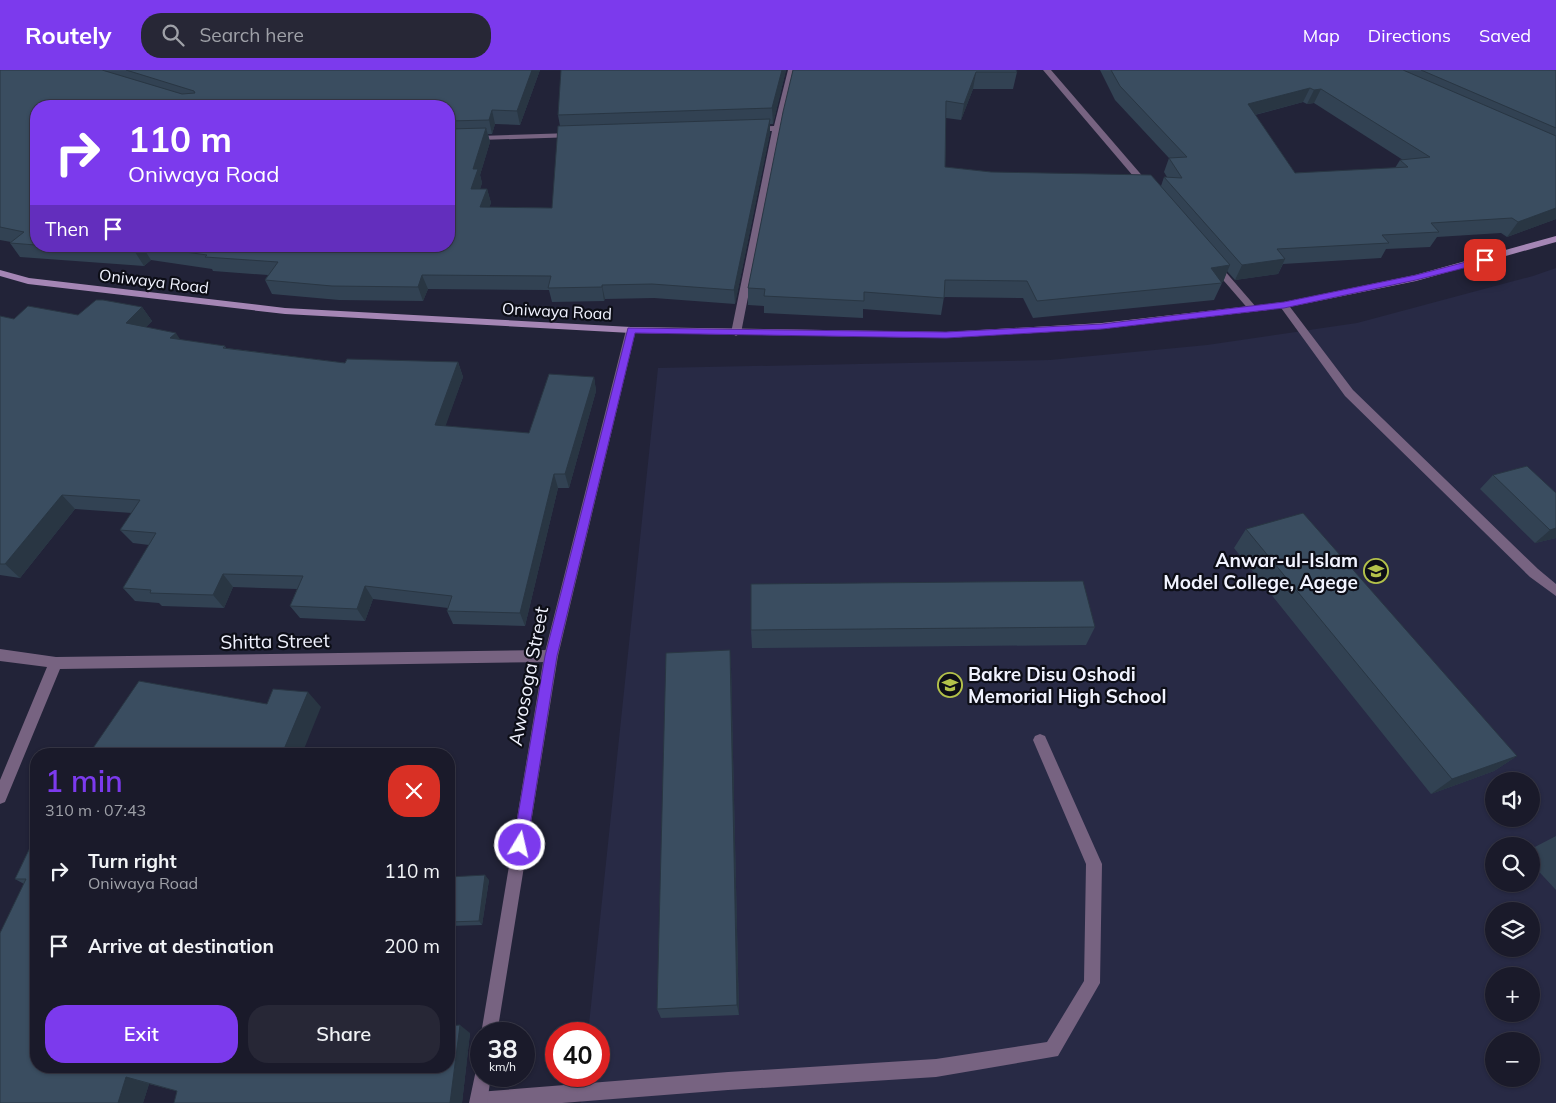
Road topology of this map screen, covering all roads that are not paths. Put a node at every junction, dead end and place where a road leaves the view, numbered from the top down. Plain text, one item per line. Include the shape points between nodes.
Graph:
1 (792, 70) edge
2 (1047, 70) edge
3 (777, 128) junction
4 (747, 129) edge
5 (578, 135) edge
6 (455, 139) edge
7 (1158, 198) edge
8 (1556, 239) edge
9 (1208, 257) edge
10 (0, 273) edge
11 (1284, 305) junction
12 (1253, 309) junction
13 (631, 330) junction
14 (736, 333) junction
15 (1556, 591) edge
16 (0, 655) edge
17 (551, 656) junction
18 (56, 663) junction
19 (1040, 740) dead end
20 (0, 798) edge
21 (491, 1022) edge
22 (480, 1087) edge
23 (478, 1102) edge

1 - 3 street
2 - 7 street
3 - 4 street
3 - 14 street
5 - 6 street
8 - 11 main road, Oniwaya Road via 1416,278
9 - 12 street
10 - 13 main road, Oniwaya Road via 28,281 285,311
11 - 12 main road, Oniwaya Road
11 - 15 street via 1349,393
12 - 14 main road, Oniwaya Road via 1018,332 946,335
13 - 14 main road, Oniwaya Road
13 - 17 street, Awosoga Street
16 - 18 street, Shitta Street
17 - 18 street, Shitta Street
17 - 21 street, Awosoga Street
18 - 20 street
19 - 23 street via 1094,864 1092,983 1052,1050 936,1068
22 - 23 street

